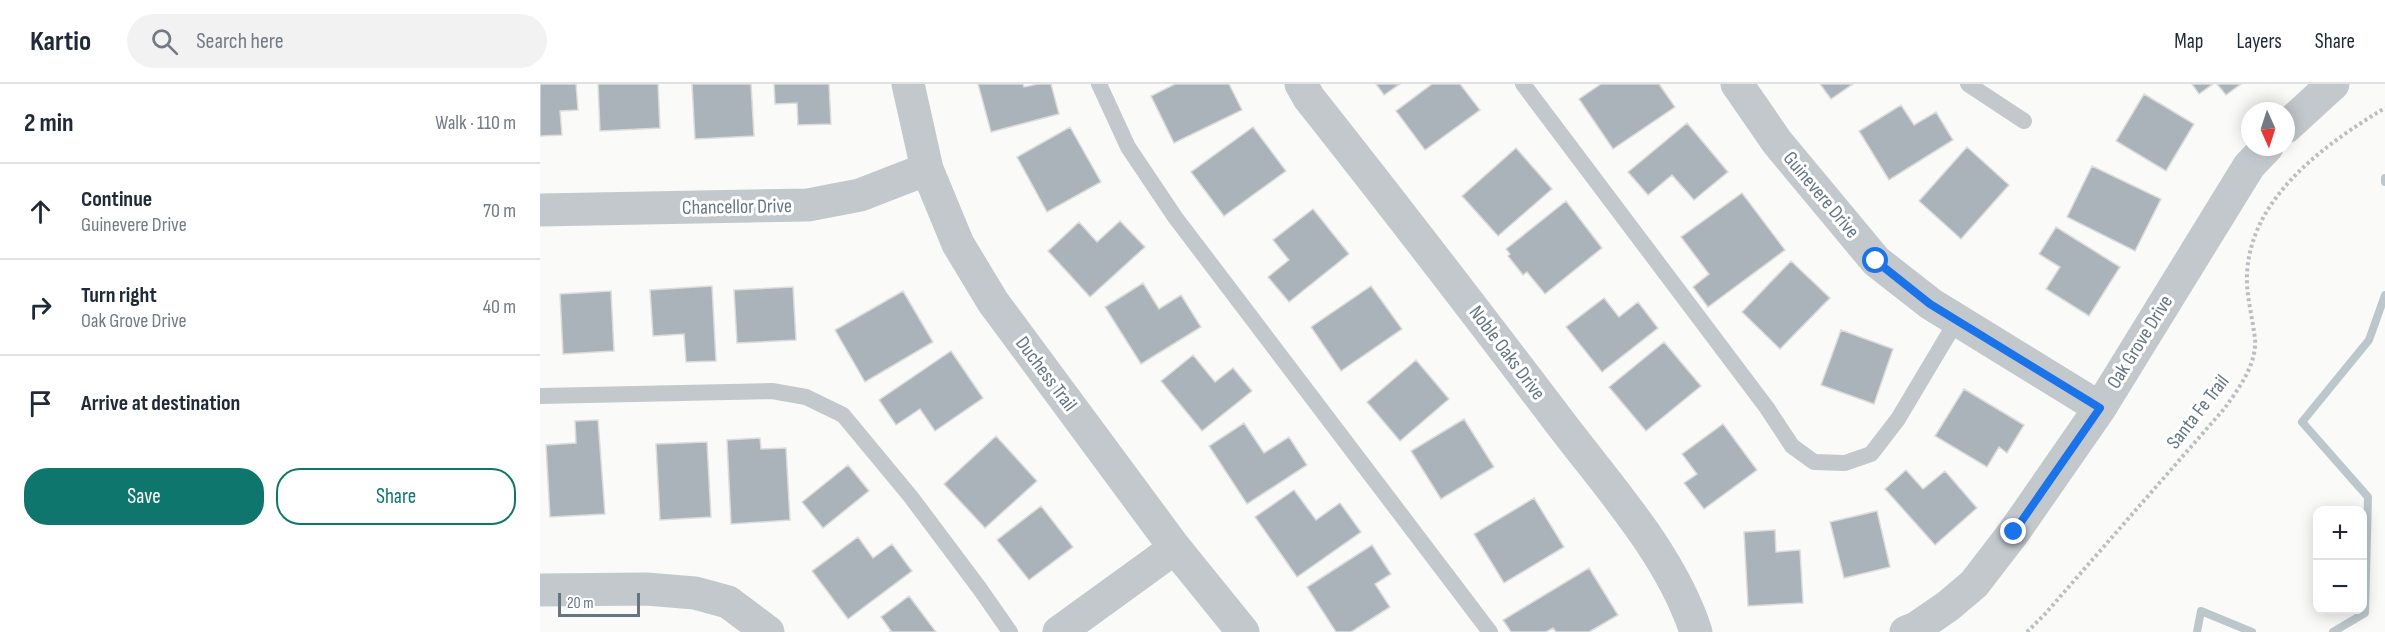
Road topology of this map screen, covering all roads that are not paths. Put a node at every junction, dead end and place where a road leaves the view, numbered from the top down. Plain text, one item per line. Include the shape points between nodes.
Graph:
1 (908, 84) edge
2 (1100, 84) edge
3 (1301, 84) edge
4 (1523, 84) edge
5 (1737, 84) edge
6 (1968, 84) edge
7 (2322, 88) edge
8 (2295, 117) edge
9 (2024, 121) dead end
10 (2258, 156) edge
11 (927, 169) junction
12 (540, 210) edge
13 (1957, 320) junction
14 (540, 396) edge
15 (2100, 408) junction
16 (1175, 548) junction
17 (540, 590) edge
18 (768, 632) edge
19 (1010, 632) edge
20 (1059, 632) edge
21 (1243, 632) edge
22 (1490, 632) edge
23 (1696, 632) edge
24 (1906, 632) edge

1 - 11 street, Duchess Trail
2 - 22 lane via 1128,147 1175,217
3 - 23 street, Noble Oaks Drive via 1652,543 1690,613
4 - 13 lane via 1792,446 1814,462 1845,463 1871,454 1898,419
5 - 13 street, Guinevere Drive via 1777,142 1876,261
6 - 9 lane
7 - 8 street
10 - 15 street, Oak Grove Drive
11 - 12 street, Chancellor Drive via 860,195 808,205
11 - 16 street, Duchess Trail via 958,244 993,302
13 - 15 street, Guinevere Drive
14 - 19 lane via 772,392 806,398 843,415 911,497
15 - 24 street, Oak Grove Drive via 1974,584
16 - 20 street
16 - 21 street, Duchess Trail
17 - 18 street via 646,589 695,593 728,602

